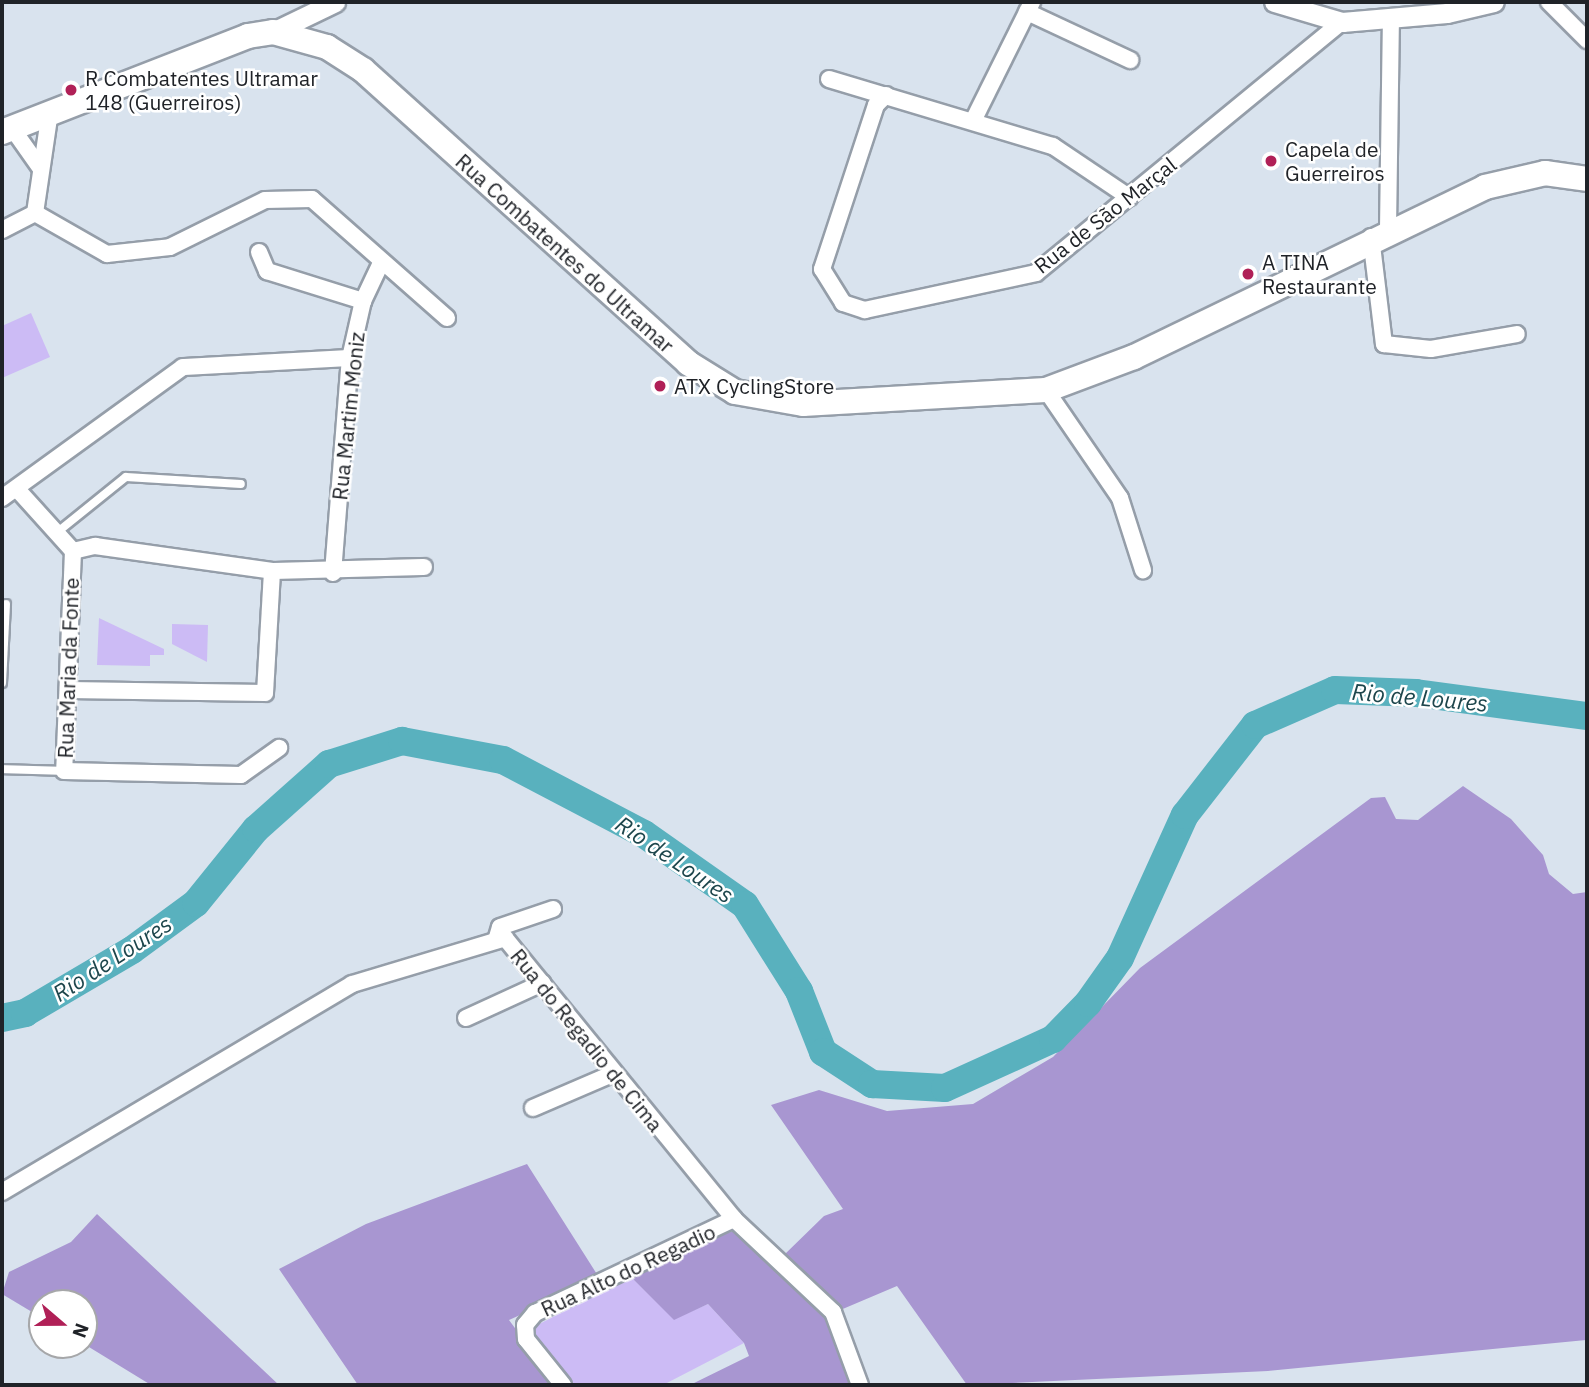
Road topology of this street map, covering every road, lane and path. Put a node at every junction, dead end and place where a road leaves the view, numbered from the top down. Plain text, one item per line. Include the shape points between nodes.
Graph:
1 (335, 2) edge
2 (1273, 2) edge
3 (1494, 2) edge
4 (1549, 2) edge
5 (1029, 7) edge
6 (1391, 20) junction
7 (1342, 22) junction
8 (273, 32) junction
9 (1587, 40) edge
10 (1130, 60) dead end
11 (829, 79) dead end
12 (886, 95) junction
13 (50, 112) junction
14 (973, 121) junction
15 (7, 130) edge
16 (41, 169) junction
17 (1587, 178) edge
18 (1129, 197) junction
19 (35, 213) junction
20 (2, 230) edge
21 (1380, 233) junction
22 (260, 252) dead end
23 (381, 263) junction
24 (363, 301) junction
25 (447, 318) dead end
26 (1517, 334) dead end
27 (350, 358) junction
28 (1046, 390) junction
29 (241, 484) dead end
30 (17, 489) junction
31 (2, 498) edge
32 (52, 536) junction
33 (73, 551) junction
34 (424, 567) dead end
35 (1143, 570) dead end
36 (272, 571) junction
37 (333, 573) junction
38 (6, 604) dead end
39 (2, 683) edge
40 (69, 690) junction
41 (279, 748) dead end
42 (2, 769) edge
43 (64, 771) junction
44 (552, 909) dead end
45 (497, 937) junction
46 (542, 983) junction
47 (466, 1018) dead end
48 (612, 1074) junction
49 (533, 1108) dead end
50 (2, 1192) edge
51 (734, 1219) junction
52 (563, 1385) edge
53 (860, 1385) edge

1 - 8 street
2 - 7 street
3 - 6 street
4 - 9 street
5 - 10 street
5 - 14 street
6 - 7 street
6 - 21 street
7 - 18 street, Rua de São Marçal
8 - 13 main road, Rua Combatentes do Ultramar via 227,43
8 - 28 main road, Rua Combatentes do Ultramar via 327,47 363,70 667,345 727,388 803,404
11 - 12 street
12 - 14 street
12 - 18 street, Rua de São Marçal via 876,105 822,269 842,303 865,310 1035,273
13 - 15 main road, Rua Combatentes do Ultramar
13 - 16 street
14 - 18 street via 1054,146
15 - 16 street
16 - 19 street
17 - 21 main road, Rua Combatentes do Ultramar via 1522,176
19 - 20 street
19 - 23 street via 107,254 170,247 265,200 312,199 342,219
21 - 26 street via 1384,344 1431,349
21 - 28 main road, Rua Combatentes do Ultramar via 1134,356
22 - 24 street via 267,271
23 - 24 street, Rua Martim Moniz
23 - 25 street
24 - 27 street, Rua Martim Moniz
27 - 30 street via 183,368
27 - 37 street, Rua Martim Moniz
28 - 35 street via 1120,498
29 - 32 lane via 126,477
30 - 31 street
30 - 32 street
32 - 33 street
33 - 36 street via 95,546
33 - 40 street, Rua Maria da Fonte
34 - 37 street
36 - 37 street
36 - 40 street via 265,692
38 - 39 lane
40 - 43 street, Rua Maria da Fonte
41 - 43 street, Rua Maria da Fonte via 241,775
42 - 43 lane
44 - 45 street via 500,927
45 - 46 street, Rua do Regadio de Cima via 505,938
45 - 50 street, Rua do Regadio de Cima via 352,984
46 - 47 street
46 - 48 street, Rua do Regadio de Cima
48 - 49 street
48 - 51 street, Rua do Regadio de Cima
51 - 52 street, Rua Alto do Regadio via 535,1313 525,1325 526,1339
51 - 53 street, Rua do Regadio de Cima via 833,1312

